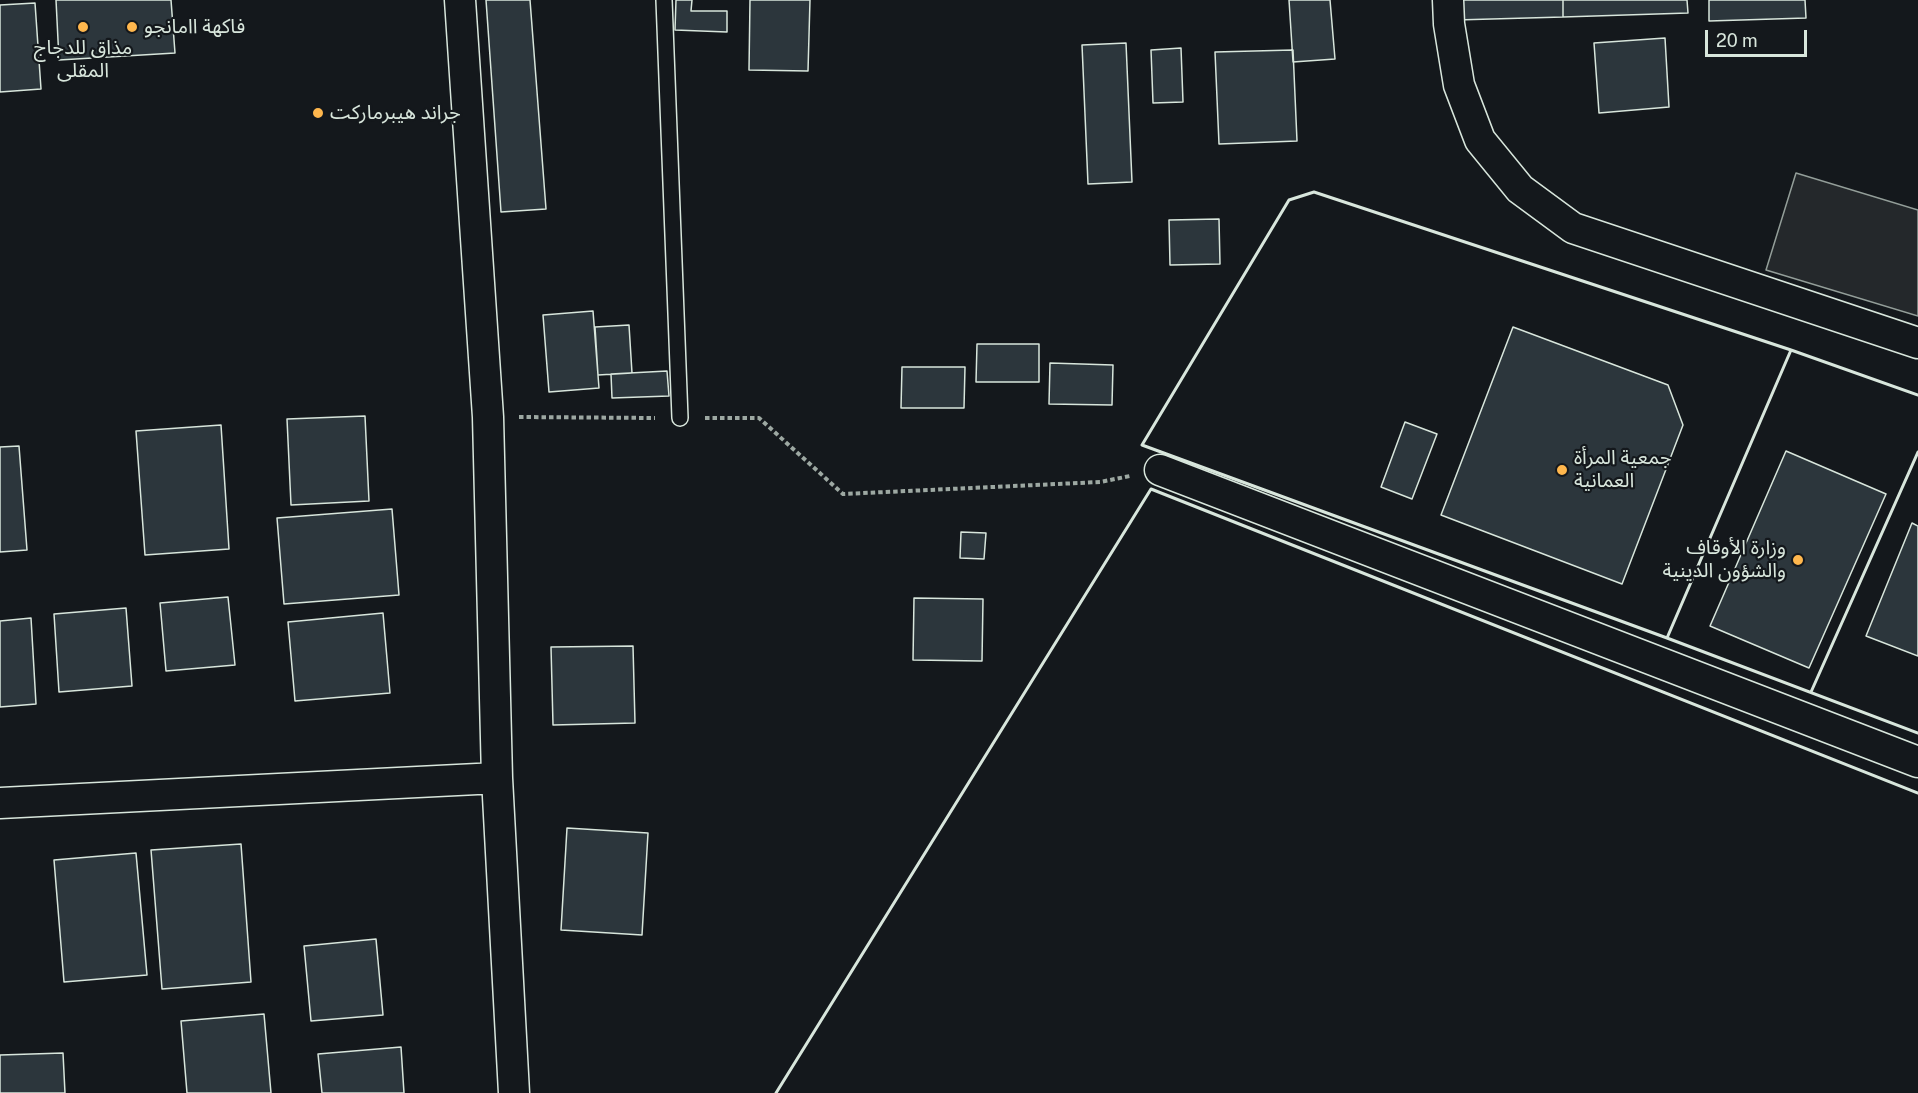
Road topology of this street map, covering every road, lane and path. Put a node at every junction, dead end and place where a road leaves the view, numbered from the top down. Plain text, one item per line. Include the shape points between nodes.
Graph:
1 (460, 0) edge
2 (664, 0) edge
3 (1448, 0) edge
4 (1918, 343) edge
5 (488, 417) junction
6 (680, 418) junction
7 (1160, 471) joint
8 (1918, 762) edge
9 (497, 778) junction
10 (0, 803) edge
11 (514, 1093) edge

1 - 5 street
2 - 6 lane
3 - 4 street via 1459,85 1480,140 1520,189 1573,228
5 - 6 path
5 - 9 street
6 - 7 path via 759,418 843,494 1100,482
7 - 8 street
9 - 10 street
9 - 11 street

